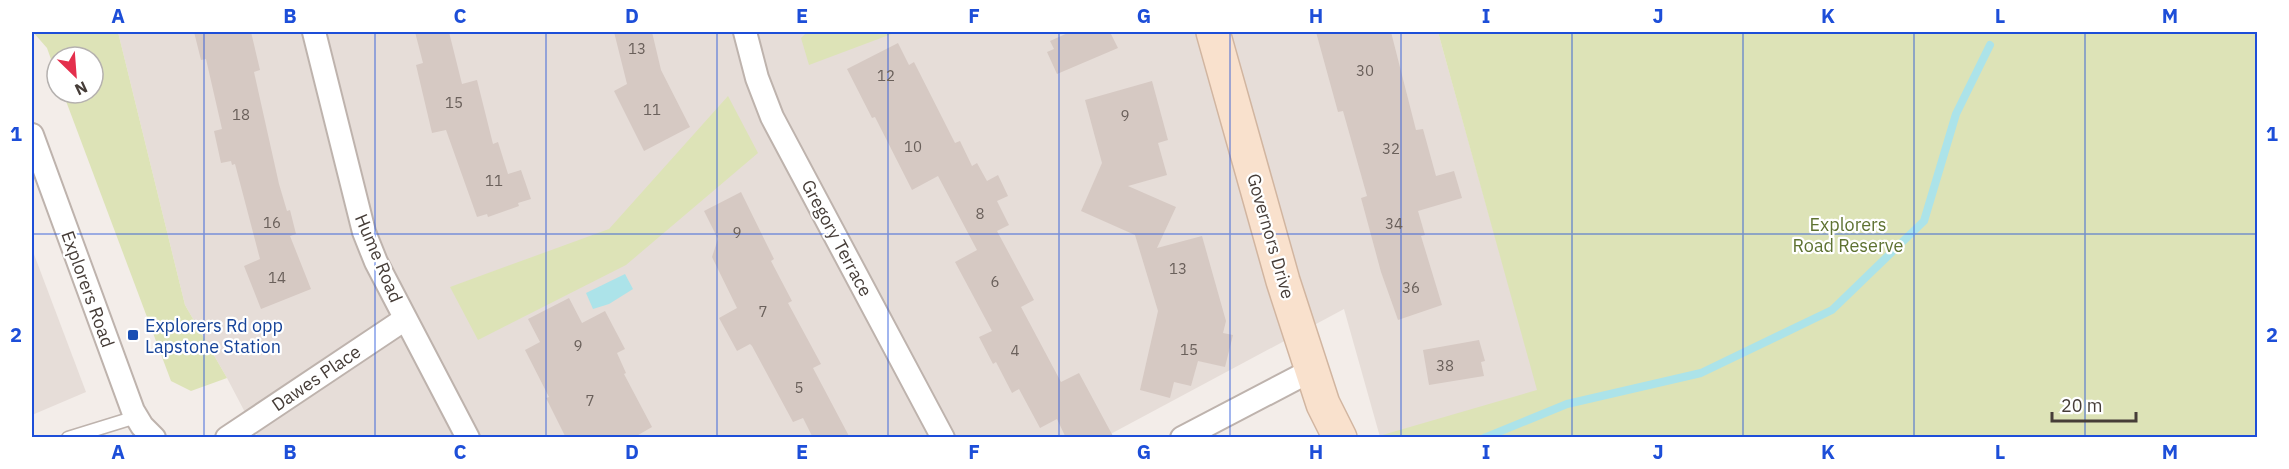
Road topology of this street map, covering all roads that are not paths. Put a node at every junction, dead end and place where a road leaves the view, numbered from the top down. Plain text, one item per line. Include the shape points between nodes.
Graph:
1 (314, 32) edge
2 (745, 32) edge
3 (1213, 32) edge
4 (32, 135) edge
5 (405, 319) junction
6 (1312, 370) junction
7 (136, 417) junction
8 (68, 438) edge
9 (153, 438) edge
10 (227, 438) edge
11 (468, 438) edge
12 (943, 438) edge
13 (1182, 438) edge
14 (1340, 438) edge

1 - 5 street, Hume Road via 364,232
2 - 12 street, Gregory Terrace via 772,117
3 - 6 main road, Governors Drive via 1283,282
4 - 7 street, Explorers Road
5 - 10 street, Dawes Place
5 - 11 street, Hume Road
6 - 13 street
6 - 14 main road, Governors Drive
7 - 8 lane
7 - 9 street, Explorers Road

